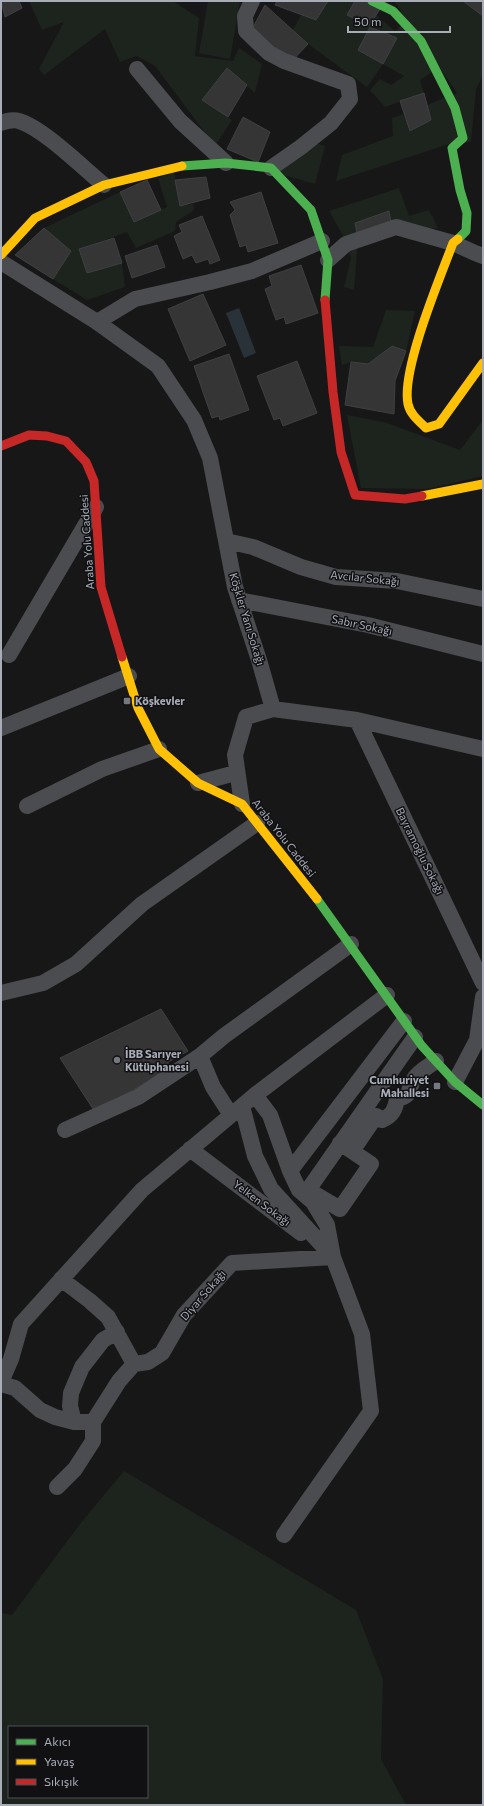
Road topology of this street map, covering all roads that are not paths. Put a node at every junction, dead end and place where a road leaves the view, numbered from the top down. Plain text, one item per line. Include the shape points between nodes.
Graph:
1 (252, 1) edge
2 (372, 1) edge
3 (137, 70) dead end
4 (1, 123) edge
5 (226, 163) junction
6 (271, 168) junction
7 (104, 185) junction
8 (322, 241) junction
9 (453, 243) junction
10 (1, 255) edge
11 (483, 256) edge
12 (328, 260) junction
13 (1, 262) edge
14 (97, 322) junction
15 (483, 363) edge
16 (1, 446) edge
17 (483, 484) edge
18 (96, 506) junction
19 (226, 541) junction
20 (483, 599) edge
21 (239, 600) junction
22 (483, 654) edge
23 (9, 655) dead end
24 (129, 676) junction
25 (272, 709) junction
26 (357, 720) junction
27 (1, 728) edge
28 (483, 748) edge
29 (159, 749) junction
30 (237, 771) junction
31 (198, 783) junction
32 (242, 804) junction
33 (27, 806) dead end
34 (256, 823) junction
35 (351, 944) junction
36 (483, 983) edge
37 (1, 993) edge
38 (387, 995) junction
39 (483, 997) edge
40 (404, 1021) junction
41 (415, 1037) junction
42 (200, 1056) junction
43 (436, 1061) junction
44 (455, 1082) junction
45 (255, 1095) junction
46 (483, 1105) edge
47 (236, 1110) junction
48 (65, 1130) dead end
49 (190, 1149) junction
50 (290, 1171) junction
51 (333, 1257) junction
52 (61, 1280) junction
53 (117, 1332) junction
54 (134, 1364) junction
55 (1, 1382) edge
56 (74, 1422) junction
57 (93, 1422) junction
58 (57, 1487) dead end
59 (284, 1535) dead end

1 - 6 street via 245,16 246,31 274,55 348,84 350,99 331,123
2 - 9 street via 393,11 421,41 455,108 463,138 452,148 467,213 466,231
3 - 5 street via 180,121
4 - 7 street via 8,120 18,121 39,131
5 - 6 street
5 - 7 street via 176,166
6 - 8 street via 311,210
7 - 10 street via 36,218
8 - 12 street
8 - 14 street via 252,271 135,299
9 - 11 street
9 - 12 street via 396,227 346,244
9 - 15 street via 412,363 407,404 414,417 426,428 439,424
12 - 17 street via 325,302 333,392 341,452 355,495 405,499
13 - 14 street, Köşkler Yanı Sokağı
14 - 19 street, Köşkler Yanı Sokağı via 158,366 194,420 210,458
16 - 18 street, Araba Yolu Caddesi via 29,435 66,441 86,462 94,481
18 - 23 street
18 - 24 street, Araba Yolu Caddesi via 101,587
19 - 20 street, Avcılar Sokağı via 252,547 336,578 397,581
19 - 21 street, Köşkler Yanı Sokağı
21 - 22 street, Sabır Sokağı via 368,625
21 - 25 street, Köşkler Yanı Sokağı
24 - 27 street
24 - 29 street, Araba Yolu Caddesi via 138,708
25 - 26 street
25 - 30 street via 246,717 235,755
26 - 28 street
26 - 36 street, Bayramoğlu Sokağı
29 - 31 street, Araba Yolu Caddesi
29 - 33 street via 102,770
30 - 31 street
30 - 32 street
31 - 32 street, Araba Yolu Caddesi
32 - 34 street, Araba Yolu Caddesi
34 - 35 street, Araba Yolu Caddesi
34 - 37 street via 142,904 76,964 42,983
35 - 38 street, Araba Yolu Caddesi
35 - 42 street
38 - 40 street, Araba Yolu Caddesi
38 - 45 street
39 - 44 street via 477,1040
40 - 41 street, Araba Yolu Caddesi
40 - 50 street
41 - 43 street, Araba Yolu Caddesi
41 - 43 street via 346,1147 376,1116 382,1120 388,1118 394,1110 392,1096 405,1097 414,1079
42 - 47 street via 213,1087
42 - 48 street via 138,1097
43 - 44 street, Araba Yolu Caddesi
44 - 46 street, Araba Yolu Caddesi
45 - 47 street
45 - 50 street via 270,1115
47 - 49 street
47 - 51 street via 271,1189
49 - 51 street, Yelken Sokağı
49 - 52 street via 142,1190
50 - 51 street via 299,1190 313,1202 327,1225
51 - 54 street, Diyar Sokağı via 232,1263 184,1315 162,1353 148,1362
51 - 59 street via 362,1334 371,1411
52 - 53 street via 108,1317
52 - 55 street via 22,1324
53 - 54 street
53 - 56 street via 104,1340 82,1367 71,1393 70,1406
54 - 57 street via 119,1381
55 - 56 street via 15,1388 40,1410
56 - 57 street
57 - 58 street via 93,1441 75,1469

